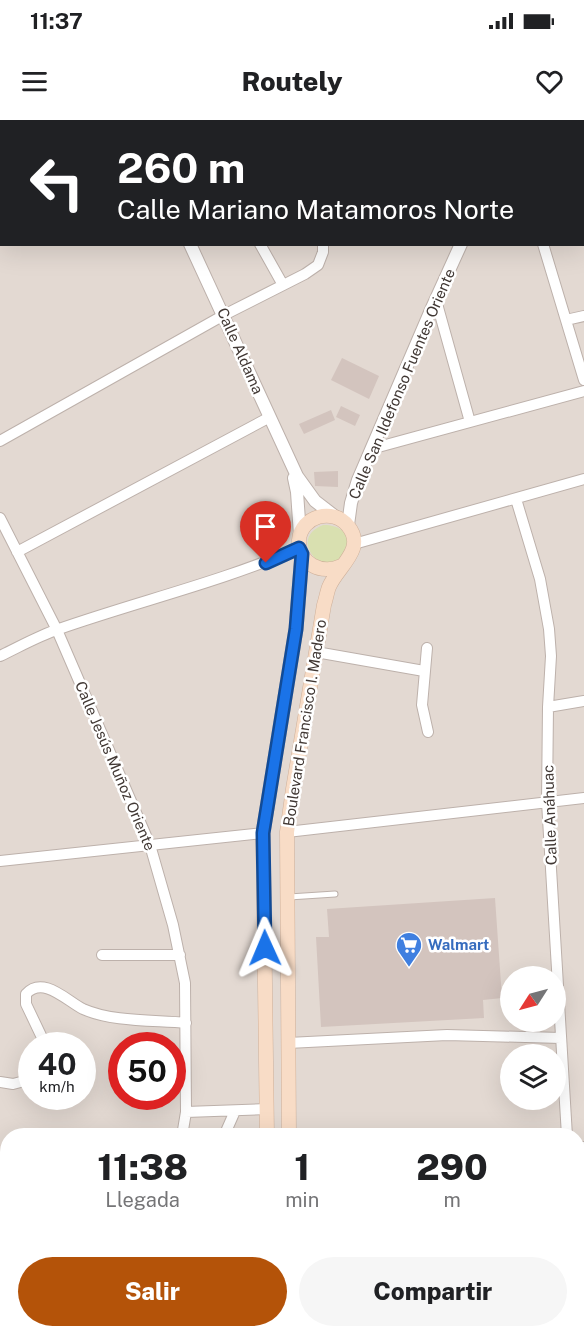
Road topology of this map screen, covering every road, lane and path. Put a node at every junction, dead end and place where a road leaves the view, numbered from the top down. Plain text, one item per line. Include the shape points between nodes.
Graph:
1 (191, 246) edge
2 (261, 246) edge
3 (460, 246) edge
4 (544, 246) edge
5 (323, 248) edge
6 (283, 285) junction
7 (436, 300) junction
8 (224, 315) junction
9 (584, 316) edge
10 (566, 320) junction
11 (584, 381) edge
12 (584, 391) edge
13 (270, 417) junction
14 (470, 422) junction
15 (0, 441) edge
16 (371, 450) junction
17 (288, 459) junction
18 (584, 479) edge
19 (516, 499) junction
20 (0, 518) edge
21 (343, 521) junction
22 (354, 544) junction
23 (300, 546) junction
24 (17, 552) junction
25 (341, 566) junction
26 (57, 630) junction
27 (427, 648) dead end
28 (316, 652) junction
29 (0, 656) edge
30 (424, 671) junction
31 (584, 700) edge
32 (548, 707) junction
33 (428, 732) dead end
34 (584, 798) edge
35 (547, 802) junction
36 (287, 832) junction
37 (263, 833) junction
38 (150, 845) junction
39 (0, 861) edge
40 (335, 894) dead end
41 (286, 897) junction
42 (102, 955) dead end
43 (180, 955) junction
44 (186, 1023) junction
45 (39, 1032) edge
46 (561, 1038) junction
47 (288, 1043) junction
48 (0, 1082) edge
49 (18, 1083) edge
50 (267, 1109) junction
51 (235, 1111) junction
52 (186, 1112) junction
53 (183, 1128) edge
54 (228, 1128) edge
55 (267, 1128) edge
56 (289, 1128) edge
57 (567, 1128) edge

1 - 8 street, Calle Aldama
2 - 6 street
3 - 7 street, Calle San Ildefonso Fuentes Oriente
4 - 10 street
5 - 6 street via 318,265
6 - 8 street
7 - 14 street
7 - 16 street, Calle San Ildefonso Fuentes Oriente
8 - 13 street, Calle Aldama
8 - 15 street
9 - 10 street
10 - 11 street
12 - 14 street
13 - 17 street, Calle Aldama
13 - 24 street
14 - 16 street
16 - 21 street, Calle San Ildefonso Fuentes Oriente
17 - 21 street, Calle Aldama via 307,492
17 - 23 street, Calle Aldama via 297,492
18 - 19 street
19 - 22 street
19 - 32 street, Calle Anáhuac via 540,579 549,629
20 - 24 street, Calle Jesús Muñoz Oriente
21 - 22 main road via 354,537
21 - 23 main road via 331,516 318,517 307,524
22 - 25 main road via 350,557
23 - 25 main road via 305,560 316,568 329,570
23 - 26 street via 217,580
23 - 37 main road, Boulevard Francisco I. Madero via 296,629
24 - 26 street, Calle Jesús Muñoz Oriente
25 - 28 main road, Boulevard Francisco I. Madero via 329,587
26 - 29 street
26 - 38 street, Calle Jesús Muñoz Oriente
27 - 30 street
28 - 30 street
28 - 36 main road, Boulevard Francisco I. Madero
30 - 33 street via 422,705
31 - 32 street
32 - 35 street, Calle Anáhuac
34 - 35 street
35 - 36 street
35 - 46 street, Calle Anáhuac
36 - 41 main road, Boulevard Francisco I. Madero
37 - 38 street
37 - 50 main road, Boulevard Francisco I. Madero
38 - 39 street
38 - 43 street, Calle Jesús Muñoz Oriente
40 - 41 lane
41 - 47 main road, Boulevard Francisco I. Madero
42 - 43 street
43 - 44 street, Calle Jesús Muñoz Oriente
44 - 45 street via 96,1014 37,987 26,994 26,1004
44 - 52 street, Calle Jesús Muñoz Oriente
46 - 47 street via 447,1035
46 - 57 street, Calle Anáhuac
47 - 56 main road, Boulevard Francisco I. Madero
48 - 49 street
50 - 51 street
50 - 55 main road, Boulevard Francisco I. Madero
51 - 52 street
51 - 54 street
52 - 53 street, Calle Jesús Muñoz Oriente

